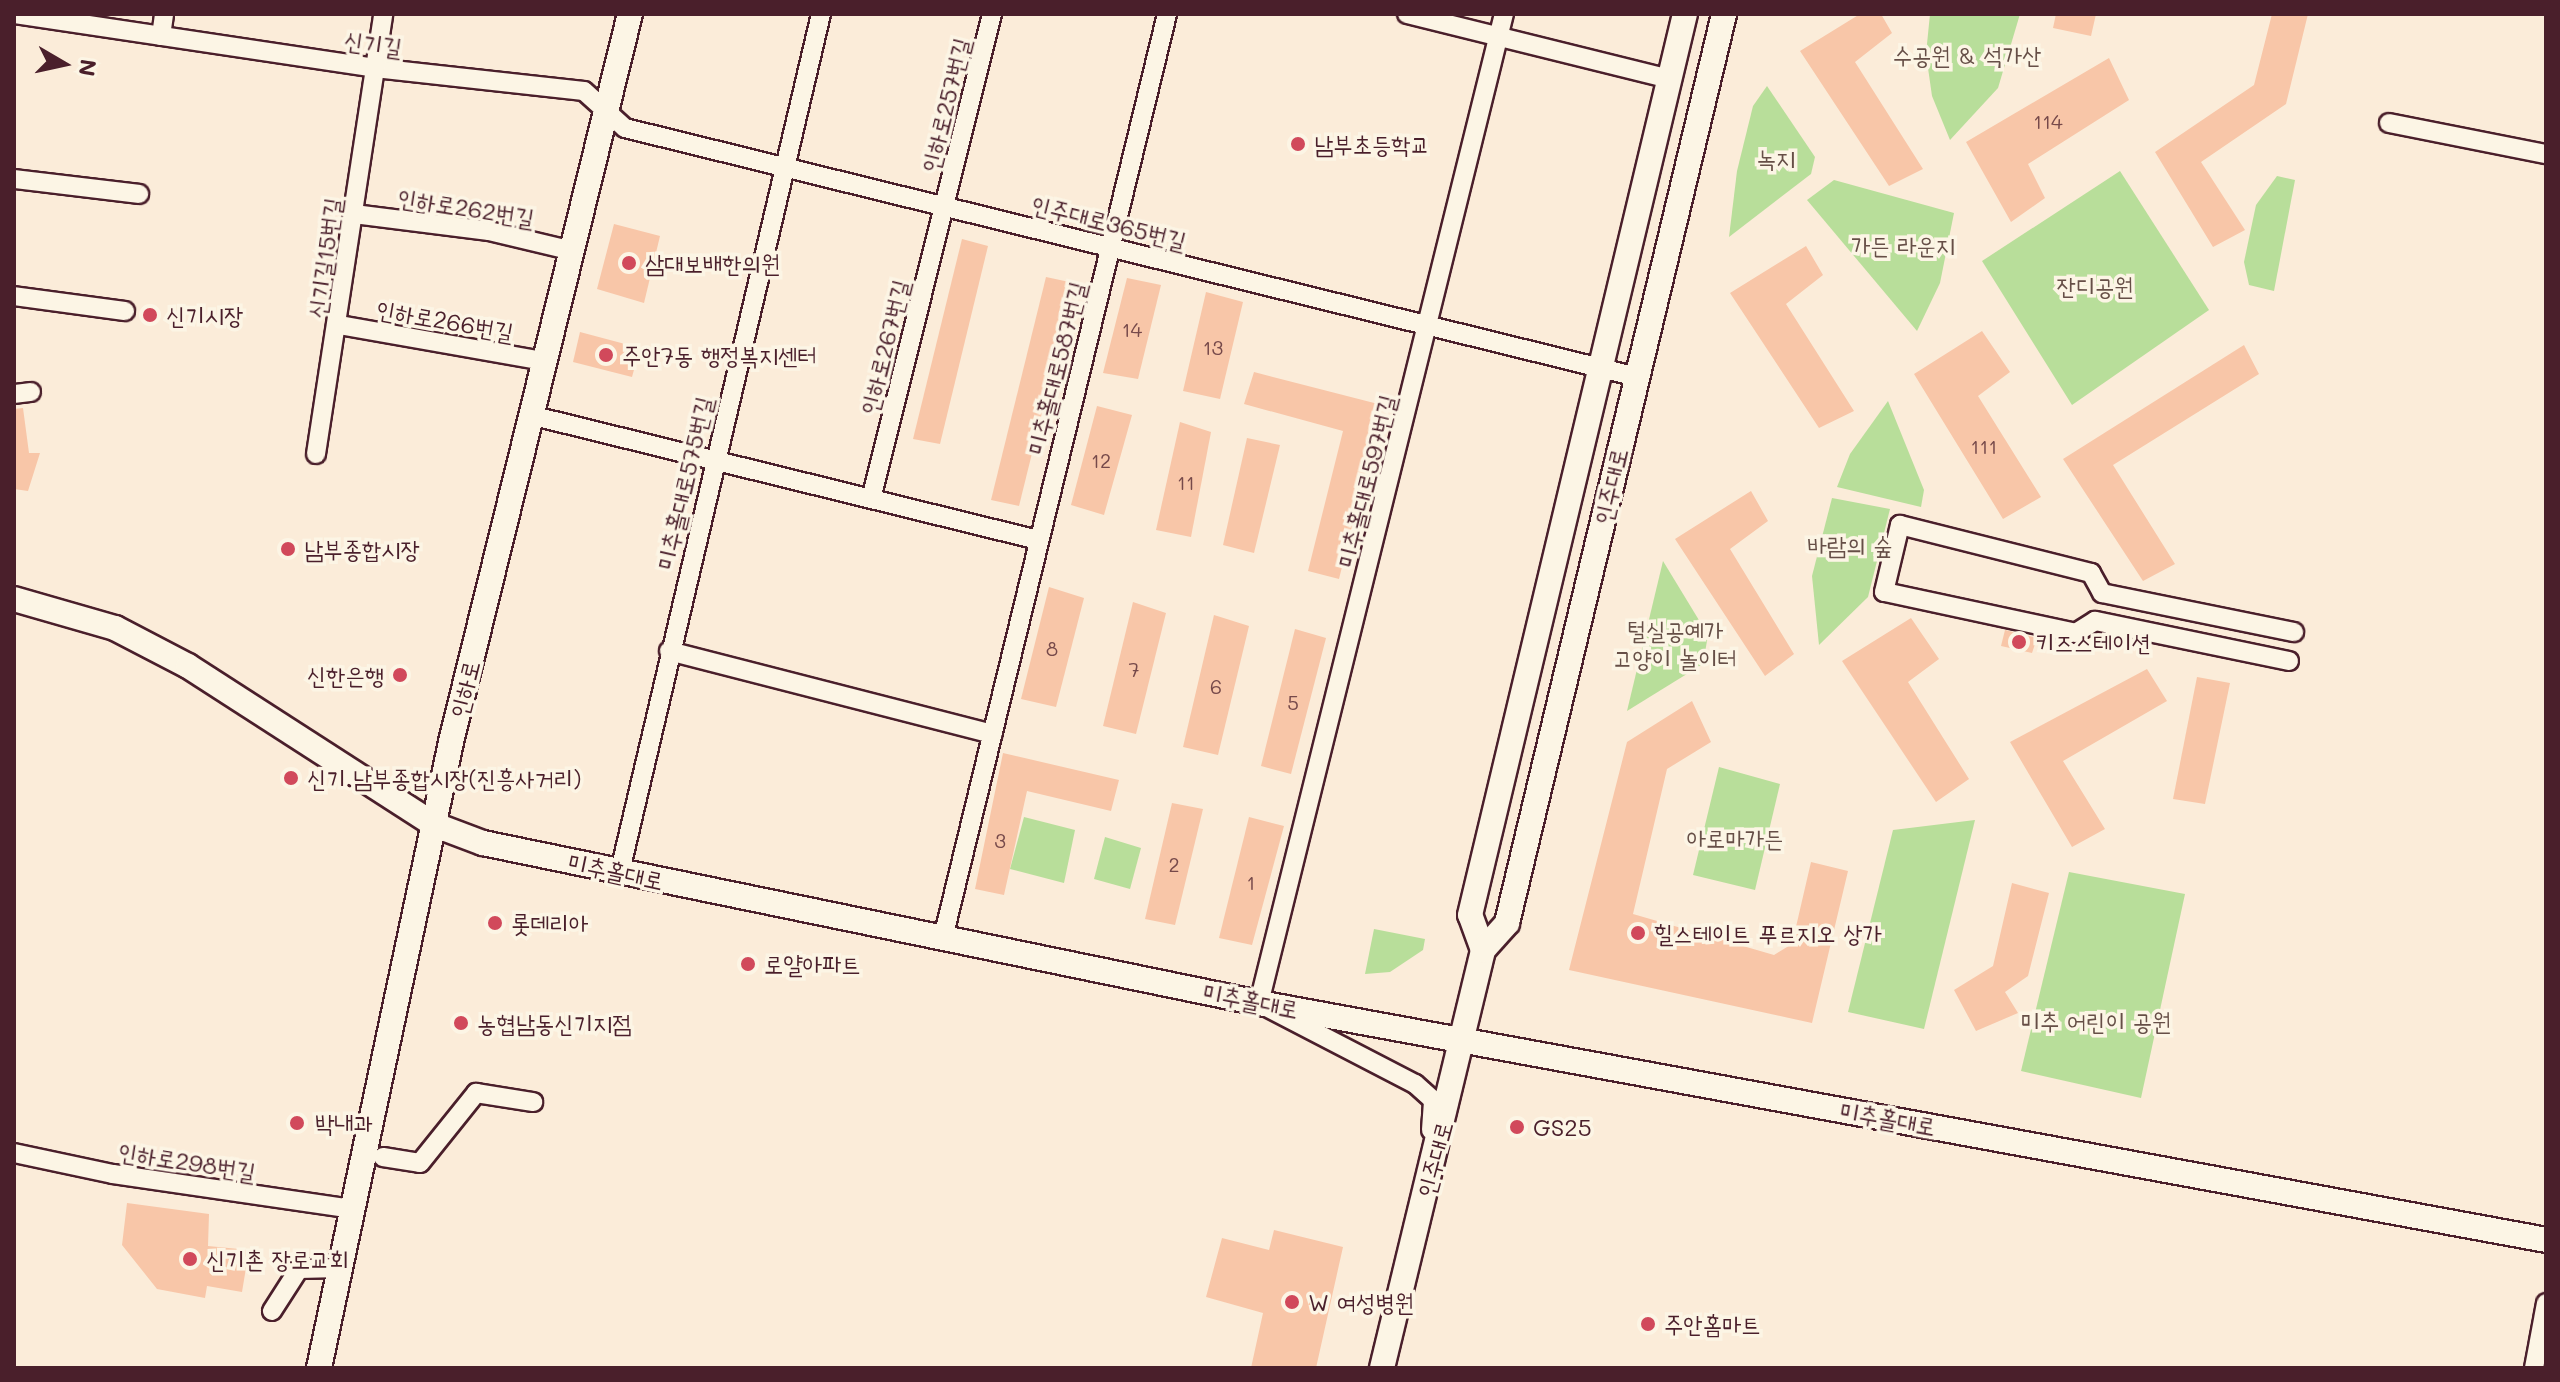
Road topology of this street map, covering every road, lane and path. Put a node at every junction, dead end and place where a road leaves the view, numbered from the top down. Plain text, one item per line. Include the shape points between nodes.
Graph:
1 (15, 14) edge
2 (164, 14) edge
3 (383, 14) edge
4 (630, 14) edge
5 (821, 14) edge
6 (992, 14) edge
7 (1167, 14) edge
8 (1407, 14) edge
9 (1504, 14) edge
10 (1685, 14) edge
11 (1724, 14) edge
12 (161, 36) junction
13 (1499, 37) junction
14 (375, 68) junction
15 (1670, 79) junction
16 (584, 91) joint
17 (605, 110) junction
18 (2389, 123) dead end
19 (2546, 154) edge
20 (781, 167) junction
21 (14, 179) edge
22 (139, 194) dead end
23 (944, 207) junction
24 (354, 214) junction
25 (1110, 247) junction
26 (569, 250) junction
27 (14, 296) edge
28 (125, 311) dead end
29 (339, 325) junction
30 (1428, 325) junction
31 (543, 361) junction
32 (1600, 368) junction
33 (1637, 377) junction
34 (530, 415) junction
35 (316, 454) dead end
36 (714, 460) junction
37 (871, 499) junction
38 (1038, 540) junction
39 (14, 599) edge
40 (2294, 632) dead end
41 (669, 651) junction
42 (2289, 661) dead end
43 (993, 734) junction
44 (435, 825) junction
45 (620, 871) junction
46 (943, 938) junction
47 (1483, 950) junction
48 (1259, 1003) junction
49 (1465, 1042) junction
50 (533, 1102) dead end
51 (14, 1153) edge
52 (383, 1157) dead end
53 (1429, 1174) junction
54 (353, 1209) junction
55 (2546, 1240) edge
56 (340, 1268) junction
57 (2546, 1303) edge
58 (272, 1311) dead end
59 (319, 1368) edge
60 (1382, 1368) edge
61 (2534, 1368) edge

1 - 12 street, 신기길
2 - 12 street
3 - 14 street, 신기길15번길
4 - 17 main road, 인하로
5 - 20 street, 미추홀대로575번길
6 - 23 street, 인하로257번길
7 - 25 street, 미추홀대로587번길
8 - 13 street
9 - 13 street, 미추홀대로597번길
10 - 15 main road, 인주대로
11 - 33 main road, 인주대로
12 - 14 street, 신기길
13 - 15 street
13 - 30 street, 미추홀대로597번길
14 - 16 street, 신기길
14 - 24 street, 신기길15번길
15 - 32 main road, 인주대로
16 - 17 street, 인주대로365번길
17 - 20 street, 인주대로365번길 via 625,128
17 - 26 main road, 인하로
18 - 19 street
20 - 23 street, 인주대로365번길
20 - 36 street, 미추홀대로575번길
21 - 22 street
23 - 25 street, 인주대로365번길
23 - 37 street, 인하로267번길
24 - 26 street, 인하로262번길 via 489,231
24 - 29 street, 신기길15번길
25 - 30 street, 인주대로365번길
25 - 38 street, 미추홀대로587번길
26 - 31 main road, 인하로
27 - 28 street
29 - 31 street, 인하로266번길
29 - 35 street, 신기길15번길
30 - 32 street, 인주대로365번길
30 - 48 street, 미추홀대로597번길
31 - 34 main road, 인하로
32 - 33 street, 인주대로365번길
32 - 47 main road, 인주대로 via 1470,915
33 - 47 main road, 인주대로 via 1507,923
34 - 36 street
34 - 44 main road, 인하로
36 - 37 street
36 - 41 street, 미추홀대로575번길
37 - 38 street
38 - 43 street, 미추홀대로587번길
39 - 44 main road, 미추홀대로 via 115,628 188,666
40 - 42 street via 2102,593 2091,573 1900,525 1884,592 2076,633 2095,621
41 - 43 street
41 - 45 street, 미추홀대로575번길
43 - 46 street, 미추홀대로587번길
44 - 45 main road, 미추홀대로 via 483,843
44 - 54 main road, 인하로
45 - 46 main road, 미추홀대로
46 - 48 main road, 미추홀대로
47 - 49 main road, 인주대로
48 - 49 main road, 미추홀대로
48 - 53 street via 1415,1084 1433,1100
49 - 53 main road, 인주대로
49 - 55 main road, 미추홀대로
50 - 52 street via 476,1093 420,1163
51 - 54 street, 인하로298번길 via 113,1174
53 - 60 main road, 인주대로
54 - 56 main road, 인하로
56 - 58 street via 299,1269
56 - 59 main road, 인하로
57 - 61 street

